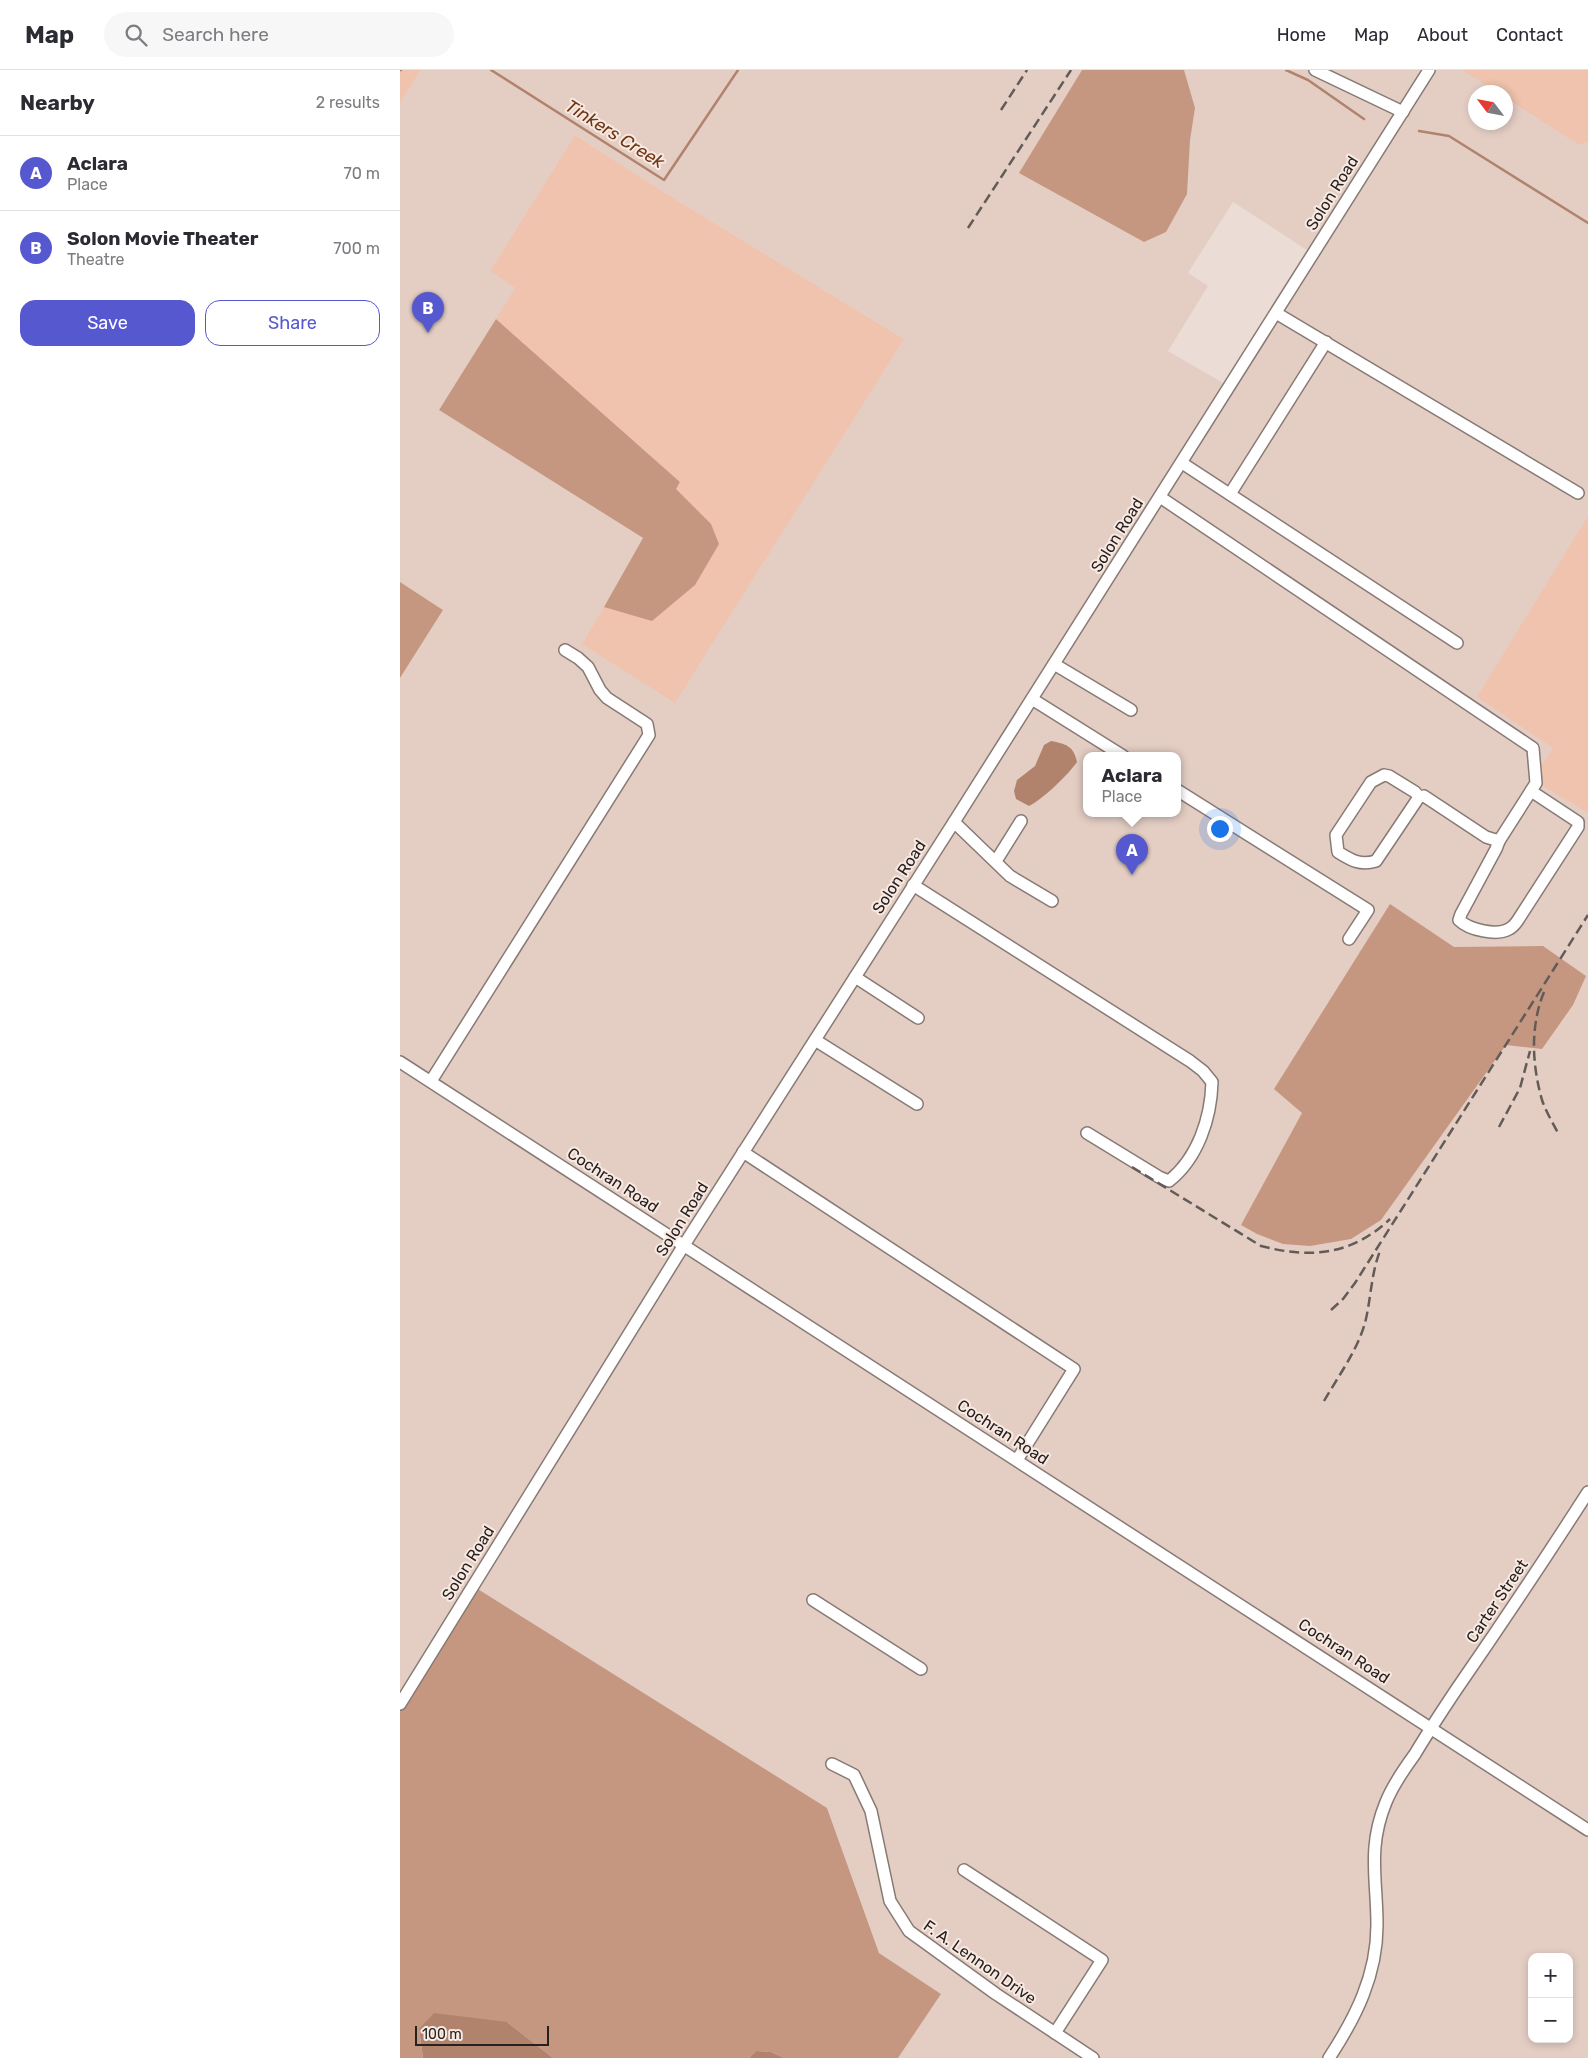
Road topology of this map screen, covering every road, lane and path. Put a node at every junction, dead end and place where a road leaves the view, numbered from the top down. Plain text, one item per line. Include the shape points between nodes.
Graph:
1 (1315, 70) edge
2 (1429, 70) edge
3 (1403, 112) junction
4 (1276, 313) junction
5 (1326, 342) junction
6 (1182, 463) junction
7 (1578, 493) dead end
8 (1230, 494) junction
9 (1160, 497) junction
10 (1457, 643) dead end
11 (565, 650) dead end
12 (1054, 664) junction
13 (1032, 699) junction
14 (1131, 710) dead end
15 (1117, 752) edge
16 (1531, 791) junction
17 (1181, 793) edge
18 (1418, 798) junction
19 (1021, 821) dead end
20 (954, 822) junction
21 (1498, 841) junction
22 (996, 861) junction
23 (913, 885) junction
24 (1052, 900) dead end
25 (1349, 940) dead end
26 (855, 977) junction
27 (918, 1018) dead end
28 (815, 1040) junction
29 (400, 1062) edge
30 (430, 1081) junction
31 (917, 1104) dead end
32 (1087, 1133) dead end
33 (744, 1152) junction
34 (684, 1245) junction
35 (1017, 1460) junction
36 (1588, 1492) edge
37 (813, 1600) dead end
38 (921, 1669) dead end
39 (400, 1704) edge
40 (1431, 1727) junction
41 (832, 1764) dead end
42 (1588, 1830) edge
43 (964, 1870) dead end
44 (1055, 2033) junction
45 (1093, 2058) edge
46 (1329, 2058) edge

1 - 3 street
2 - 3 street, Solon Road
3 - 4 street, Solon Road
4 - 5 street
4 - 6 street, Solon Road
5 - 7 street
5 - 8 street
6 - 8 street
6 - 9 street, Solon Road
8 - 10 street
9 - 12 street, Solon Road
9 - 16 street via 1533,748 1536,783
11 - 30 street via 588,667 607,698 647,724 649,735
12 - 13 street, Solon Road
12 - 14 street
13 - 15 street
13 - 20 street, Solon Road
16 - 21 street
16 - 21 street via 1578,822 1578,827 1518,920 1508,930 1491,932 1475,929 1460,920
17 - 25 street via 1368,910
18 - 18 street via 1376,861 1357,863 1338,852 1336,835 1371,782 1389,776 1415,792
18 - 21 street via 1424,796 1486,837
19 - 22 street
20 - 22 street
20 - 23 street, Solon Road
22 - 24 street via 1010,876
23 - 26 street, Solon Road
23 - 32 street via 1190,1061 1212,1082 1201,1140 1168,1181
26 - 27 street
26 - 28 street, Solon Road
28 - 31 street
28 - 33 street, Solon Road
29 - 30 street, Cochran Road
30 - 34 street, Cochran Road
33 - 34 street, Solon Road
33 - 35 street via 1074,1369
34 - 35 street, Cochran Road
34 - 39 street, Solon Road
35 - 40 street, Cochran Road
36 - 40 street, Carter Street
37 - 38 street
40 - 42 street, Cochran Road
40 - 46 street via 1386,1801 1376,1829 1373,1870 1377,1925 1372,1965 1358,2010
41 - 44 street, F. A. Lennon Drive via 854,1775 871,1811 890,1901 909,1931
43 - 44 street via 1102,1960
44 - 45 street, F. A. Lennon Drive

